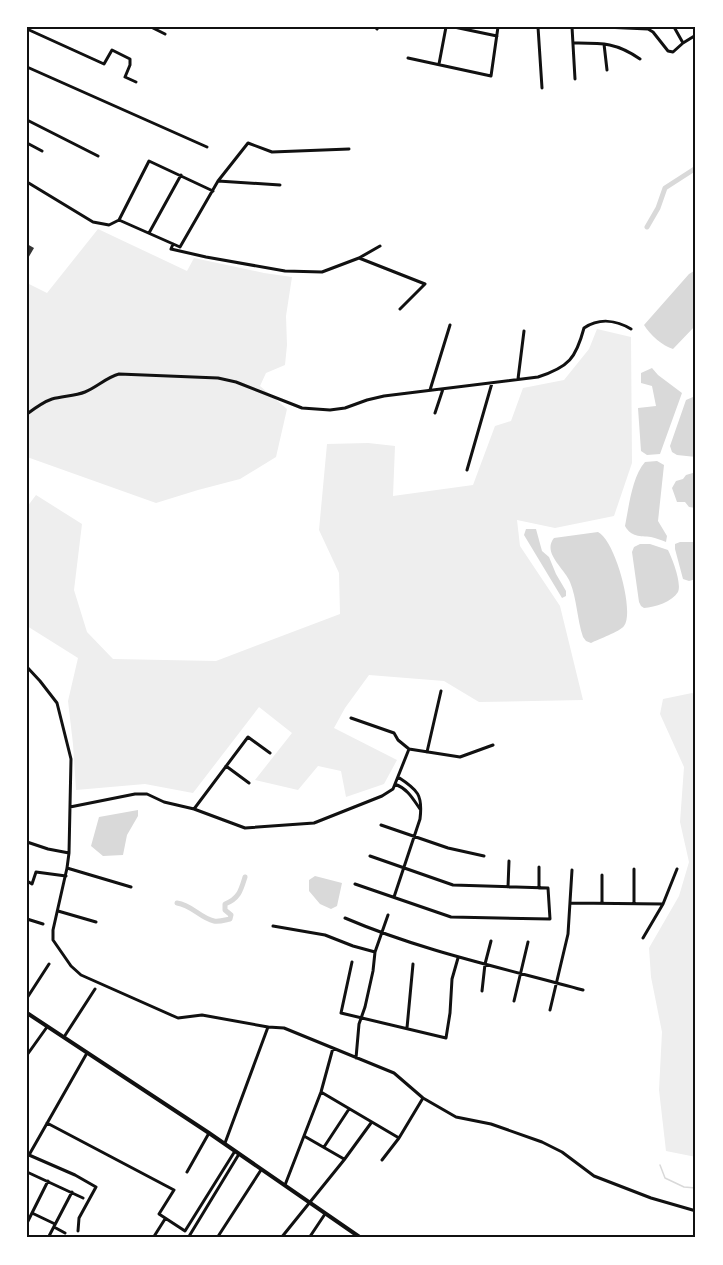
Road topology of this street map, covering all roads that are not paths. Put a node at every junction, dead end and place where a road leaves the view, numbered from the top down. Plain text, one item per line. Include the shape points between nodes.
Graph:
1 (151, 27) edge
2 (446, 27) edge
3 (454, 27) edge
4 (498, 27) edge
5 (538, 27) edge
6 (572, 27) edge
7 (604, 27) edge
8 (674, 27) edge
9 (27, 29) edge
10 (165, 34) dead end
11 (696, 34) edge
12 (497, 36) junction
13 (573, 43) junction
14 (683, 43) junction
15 (604, 44) junction
16 (408, 58) dead end
17 (640, 58) dead end
18 (439, 64) junction
19 (27, 67) edge
20 (607, 70) dead end
21 (575, 79) dead end
22 (136, 82) dead end
23 (542, 88) dead end
24 (27, 120) edge
25 (27, 143) edge
26 (207, 147) dead end
27 (349, 149) dead end
28 (42, 152) dead end
29 (98, 156) dead end
30 (181, 175) junction
31 (218, 181) junction
32 (27, 182) edge
33 (280, 185) dead end
34 (213, 191) junction
35 (119, 220) junction
36 (148, 233) junction
37 (173, 244) junction
38 (380, 246) dead end
39 (359, 258) junction
40 (400, 309) dead end
41 (450, 325) dead end
42 (630, 329) dead end
43 (524, 331) dead end
44 (518, 379) junction
45 (492, 383) junction
46 (443, 389) junction
47 (430, 390) junction
48 (435, 413) dead end
49 (27, 414) edge
50 (467, 470) dead end
51 (27, 667) edge
52 (441, 691) dead end
53 (351, 717) dead end
54 (493, 745) dead end
55 (409, 749) junction
56 (427, 752) junction
57 (270, 753) dead end
58 (226, 766) junction
59 (398, 777) junction
60 (249, 783) dead end
61 (395, 784) junction
62 (70, 807) junction
63 (194, 809) junction
64 (421, 811) junction
65 (381, 825) dead end
66 (414, 836) junction
67 (27, 842) edge
68 (69, 853) junction
69 (370, 856) dead end
70 (484, 856) dead end
71 (509, 861) dead end
72 (539, 867) dead end
73 (68, 868) junction
74 (404, 868) junction
75 (634, 869) dead end
76 (676, 869) dead end
77 (572, 870) dead end
78 (602, 874) dead end
79 (66, 876) junction
80 (27, 881) edge
81 (355, 884) dead end
82 (131, 887) dead end
83 (508, 887) junction
84 (539, 888) junction
85 (394, 897) junction
86 (570, 903) junction
87 (602, 903) junction
88 (634, 903) junction
89 (663, 904) junction
90 (58, 911) junction
91 (388, 915) dead end
92 (345, 918) dead end
93 (27, 919) edge
94 (96, 922) dead end
95 (43, 924) dead end
96 (273, 926) dead end
97 (381, 933) junction
98 (643, 938) dead end
99 (491, 941) dead end
100 (528, 942) dead end
101 (375, 952) junction
102 (458, 958) junction
103 (352, 962) dead end
104 (49, 964) dead end
105 (413, 964) dead end
106 (485, 964) junction
107 (521, 974) junction
108 (556, 983) junction
109 (95, 989) dead end
110 (584, 990) dead end
111 (482, 991) dead end
112 (27, 998) edge
113 (514, 1001) dead end
114 (550, 1010) dead end
115 (27, 1012) edge
116 (362, 1017) junction
117 (47, 1026) junction
118 (268, 1027) junction
119 (406, 1029) junction
120 (64, 1037) junction
121 (333, 1048) junction
122 (87, 1053) junction
123 (27, 1055) edge
124 (356, 1058) junction
125 (321, 1092) junction
126 (423, 1098) junction
127 (349, 1109) junction
128 (47, 1123) junction
129 (371, 1123) junction
130 (209, 1133) junction
131 (304, 1136) junction
132 (399, 1138) junction
133 (225, 1144) junction
134 (324, 1147) junction
135 (237, 1153) junction
136 (29, 1155) junction
137 (27, 1160) edge
138 (344, 1160) junction
139 (382, 1160) dead end
140 (261, 1170) junction
141 (27, 1172) edge
142 (187, 1172) dead end
143 (48, 1181) junction
144 (285, 1185) junction
145 (72, 1192) junction
146 (83, 1198) dead end
147 (309, 1203) junction
148 (696, 1212) edge
149 (30, 1214) edge
150 (325, 1214) junction
151 (165, 1218) junction
152 (27, 1223) edge
153 (54, 1226) junction
154 (78, 1231) dead end
155 (65, 1233) dead end
156 (48, 1238) edge
157 (153, 1238) edge
158 (188, 1238) edge
159 (217, 1238) edge
160 (281, 1238) edge
161 (309, 1238) edge
162 (361, 1238) edge

1 - 10 street
2 - 18 street
3 - 12 street
4 - 12 street
5 - 23 street
6 - 13 street
7 - 14 street via 648,29 668,51 673,52
8 - 14 street
9 - 22 street via 104,63 112,50 130,59 124,77
11 - 14 street
12 - 18 street via 491,76
13 - 15 street
13 - 21 street
15 - 17 street via 626,49
15 - 20 street
16 - 18 street
19 - 26 street
24 - 29 street
25 - 28 street
27 - 31 street via 272,152 248,143
30 - 34 street
30 - 35 street via 149,161
30 - 36 street
31 - 33 street
31 - 34 street
32 - 35 street via 93,222 109,225
34 - 37 street via 180,247
35 - 36 street
36 - 37 street
37 - 39 street via 171,249 285,271 322,272
38 - 39 street
39 - 40 street via 425,284
41 - 47 street
42 - 44 street via 620,322 590,324 584,328 572,358 553,372
43 - 44 street
44 - 45 street
45 - 46 street
45 - 50 street
46 - 47 street
46 - 48 street
47 - 49 street via 384,396 330,410 302,408 218,378 119,374 82,393 52,399
51 - 62 street via 53,697 59,711 71,759
52 - 56 street
53 - 55 street via 394,734
54 - 56 street via 460,757
55 - 56 street
55 - 59 street
57 - 58 street via 248,737
58 - 60 street
58 - 63 street
59 - 61 street
59 - 64 street via 416,791
61 - 63 street via 382,796 314,823 245,828
61 - 64 street via 409,793
62 - 63 street via 147,794
62 - 68 street
64 - 66 street
65 - 66 street
66 - 70 street
66 - 74 street
67 - 68 street
68 - 73 street
69 - 74 street
71 - 83 street
72 - 84 street
73 - 79 street
73 - 82 street
74 - 83 street via 453,885
74 - 85 street
75 - 88 street
76 - 89 street
77 - 86 street
78 - 87 street
79 - 80 street via 36,872 32,884
79 - 90 street
81 - 85 street
83 - 84 street
84 - 85 street via 548,888 550,919 451,917
86 - 87 street
86 - 108 street via 568,934
87 - 88 street
88 - 89 street
89 - 98 street
90 - 94 street
90 - 118 street via 53,940 81,975 178,1018 202,1015
91 - 97 street
92 - 97 street
93 - 95 street
96 - 101 street via 325,935
97 - 101 street
97 - 102 street
99 - 106 street
100 - 107 street
101 - 116 street
102 - 106 street
102 - 119 street via 446,1038
103 - 116 street via 341,1013
104 - 112 street
105 - 119 street
106 - 107 street
106 - 111 street
107 - 108 street
107 - 113 street
108 - 110 street
108 - 114 street
109 - 120 street
115 - 117 street
116 - 119 street
116 - 124 street
117 - 120 street
117 - 123 street
118 - 121 street via 284,1028
118 - 133 street
120 - 122 street
121 - 124 street
121 - 125 street
122 - 128 street
122 - 130 street
124 - 126 street via 394,1074
125 - 127 street
125 - 131 street
126 - 132 street
126 - 148 street via 456,1117 542,1142 594,1176
127 - 129 street
127 - 134 street
128 - 136 street
128 - 151 street via 174,1190 159,1214
129 - 132 street
129 - 138 street
130 - 133 street
130 - 142 street
131 - 134 street
131 - 144 street
132 - 139 street
133 - 135 street
134 - 138 street
135 - 140 street
135 - 151 street via 185,1231
135 - 158 street
136 - 137 street
136 - 154 street via 96,1187 79,1218
138 - 147 street
140 - 144 street
140 - 159 street
141 - 143 street
143 - 145 street
143 - 149 street
144 - 147 street
145 - 146 street
145 - 153 street
147 - 150 street
147 - 160 street
149 - 152 street
149 - 153 street
150 - 161 street
150 - 162 street
151 - 157 street
153 - 155 street
153 - 156 street

